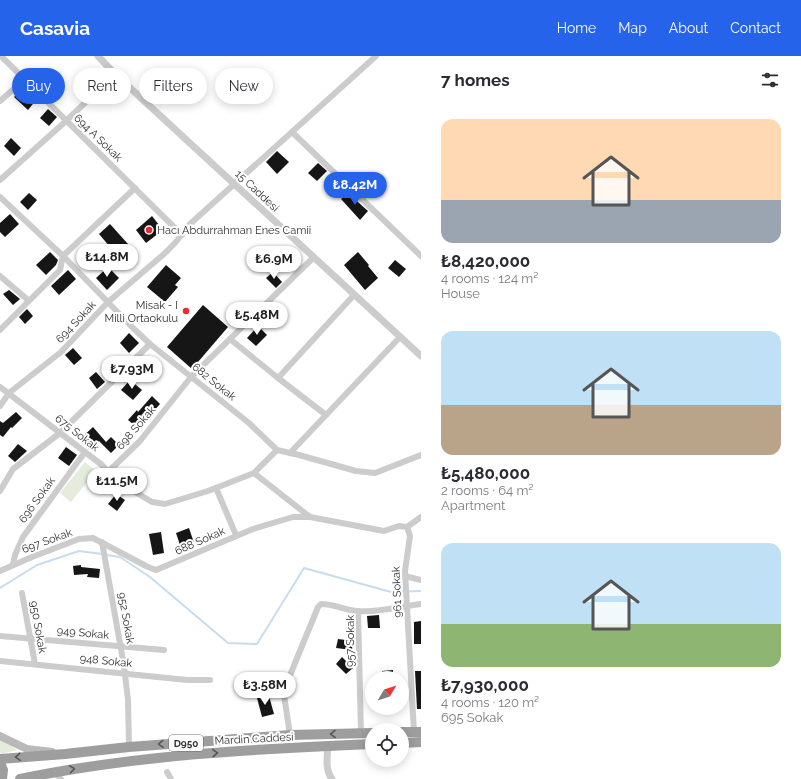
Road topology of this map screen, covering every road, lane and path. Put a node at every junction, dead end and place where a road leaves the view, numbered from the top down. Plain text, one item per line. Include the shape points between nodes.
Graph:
1 (1, 56) edge
2 (98, 56) edge
3 (376, 56) edge
4 (12, 68) edge
5 (109, 68) edge
6 (131, 89) edge
7 (12, 90) edge
8 (0, 101) edge
9 (49, 104) edge
10 (84, 104) edge
11 (66, 121) junction
12 (292, 132) junction
13 (0, 180) edge
14 (234, 184) junction
15 (136, 188) junction
16 (0, 197) edge
17 (182, 235) junction
18 (63, 256) junction
19 (421, 256) edge
20 (314, 258) junction
21 (0, 276) edge
22 (354, 295) junction
23 (28, 300) junction
24 (108, 302) junction
25 (0, 330) edge
26 (400, 337) junction
27 (230, 339) junction
28 (150, 344) junction
29 (421, 356) edge
30 (191, 377) junction
31 (278, 378) junction
32 (0, 387) edge
33 (9, 393) junction
34 (0, 406) edge
35 (326, 414) junction
36 (60, 433) junction
37 (277, 450) junction
38 (85, 452) junction
39 (290, 453) junction
40 (421, 455) edge
41 (108, 472) junction
42 (254, 473) junction
43 (216, 488) junction
44 (0, 491) edge
45 (310, 517) junction
46 (421, 517) edge
47 (407, 528) junction
48 (236, 535) junction
49 (102, 542) junction
50 (13, 564) junction
51 (0, 571) edge
52 (405, 578) junction
53 (421, 580) edge
54 (22, 593) dead end
55 (421, 604) edge
56 (407, 606) junction
57 (358, 611) junction
58 (0, 636) edge
59 (31, 638) junction
60 (121, 646) junction
61 (164, 650) dead end
62 (0, 661) edge
63 (35, 664) junction
64 (124, 673) junction
65 (210, 680) dead end
66 (418, 732) edge
67 (361, 733) junction
68 (365, 733) edge
69 (290, 735) junction
70 (0, 736) edge
71 (421, 742) edge
72 (409, 743) edge
73 (365, 744) edge
74 (328, 746) junction
75 (129, 747) junction
76 (65, 754) junction
77 (0, 759) edge
78 (0, 764) edge
79 (167, 772) dead end
80 (58, 775) edge
81 (2, 779) edge
82 (20, 779) edge
83 (170, 779) edge
84 (332, 779) edge

1 - 4 street, 694 A Sokak
2 - 5 street, 15 Caddesi
3 - 12 street, 694 Sokak
6 - 14 street, 15 Caddesi
7 - 8 street
9 - 11 street, 694 A Sokak
10 - 11 street
11 - 13 street
11 - 15 street, 694 A Sokak
12 - 14 street, 694 Sokak
12 - 19 street
14 - 17 street, 694 Sokak via 190,224
14 - 20 street, 15 Caddesi
15 - 17 street, 694 A Sokak
15 - 18 street
16 - 18 street, 682 Sokak
17 - 24 street, 694 Sokak via 164,254
18 - 23 street via 60,270
18 - 24 street, 682 Sokak
20 - 22 street, 15 Caddesi
20 - 27 street, 698 Sokak
21 - 23 street
22 - 26 street, 15 Caddesi
22 - 31 street
23 - 25 street
24 - 28 street, 682 Sokak
24 - 33 street, 694 Sokak via 61,352
26 - 29 street, 15 Caddesi
26 - 35 street
27 - 30 street, 698 Sokak
27 - 31 street
28 - 30 street, 682 Sokak
28 - 36 street
30 - 37 street, 682 Sokak via 249,423
30 - 41 street, 698 Sokak via 140,441
31 - 35 street
32 - 33 street, 675 Sokak
33 - 34 street, 694 Sokak
33 - 36 street, 675 Sokak
35 - 39 street
36 - 38 street, 675 Sokak
36 - 44 street via 13,470
37 - 39 street
37 - 42 street
38 - 41 street, 675 Sokak
38 - 50 street, 696 Sokak via 23,537
39 - 40 street via 356,471 375,473
41 - 43 street, 675 Sokak via 115,480 152,502 165,504
42 - 43 street, 675 Sokak
42 - 45 street
43 - 48 street
45 - 47 street via 384,531 398,526
45 - 48 street, 688 Sokak via 293,517
46 - 47 street
47 - 52 street, 961 Sokak via 410,536
48 - 49 street, 688 Sokak via 156,570
49 - 50 street, 697 Sokak via 93,538 79,540
49 - 60 street, 952 Sokak
50 - 51 street, 697 Sokak
52 - 53 street
52 - 56 street, 961 Sokak
54 - 59 street, 950 Sokak
55 - 56 street, 957 Sokak
56 - 57 street, 957 Sokak
56 - 66 street, 961 Sokak via 410,682
57 - 67 street, 957 Sokak
57 - 69 street via 329,604 321,604 318,607 286,685 284,695
58 - 59 street, 949 Sokak
59 - 60 street, 949 Sokak
59 - 63 street, 950 Sokak
60 - 61 street, 949 Sokak
60 - 64 street, 952 Sokak
62 - 63 street, 948 Sokak
63 - 64 street, 948 Sokak
64 - 65 street, 948 Sokak
64 - 75 street, 952 Sokak via 128,700
67 - 68 highway, Mardin Caddesi / D950
67 -> 69 highway, Mardin Caddesi / D950
69 -> 75 highway, Mardin Caddesi / D950
70 - 76 main road, Mardin Caddesi via 27,749
71 - 72 highway
73 - 74 highway, Mardin Caddesi / D950
80 -> 74 highway, Mardin Caddesi / D950 via 113,763 211,753
74 - 84 street via 328,774
75 - 76 highway, Mardin Caddesi / D950
76 -> 77 highway, Mardin Caddesi / D950
78 - 81 highway via 3,770
79 - 83 street
80 - 82 highway, Mardin Caddesi / D950

